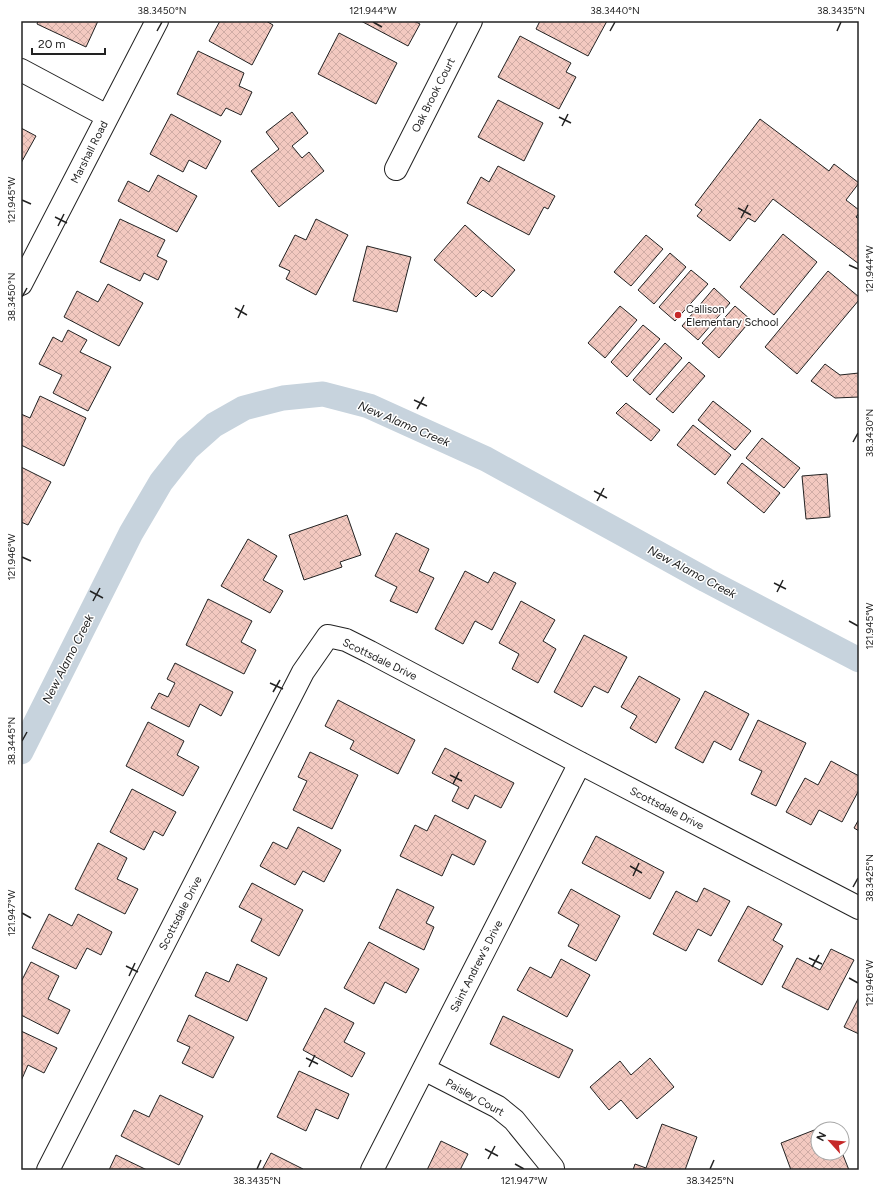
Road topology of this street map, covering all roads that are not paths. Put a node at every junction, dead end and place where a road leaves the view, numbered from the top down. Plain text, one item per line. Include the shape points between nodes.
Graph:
1 (157, 21) edge
2 (472, 21) edge
3 (21, 70) edge
4 (107, 116) junction
5 (396, 170) dead end
6 (21, 284) edge
7 (580, 763) junction
8 (859, 908) edge
9 (424, 1069) junction
10 (553, 1168) dead end
11 (48, 1170) edge
12 (372, 1170) edge

1 - 4 street, Marshall Road
2 - 5 street, Oak Brook Court
3 - 4 street
4 - 6 street, Marshall Road
7 - 8 street, Scottsdale Drive
7 - 9 street, Saint Andrew's Drive
7 - 11 street, Scottsdale Drive via 370,652 346,640 328,636 303,672
9 - 10 street, Paisley Court via 498,1108 514,1120
9 - 12 street, Saint Andrew's Drive

